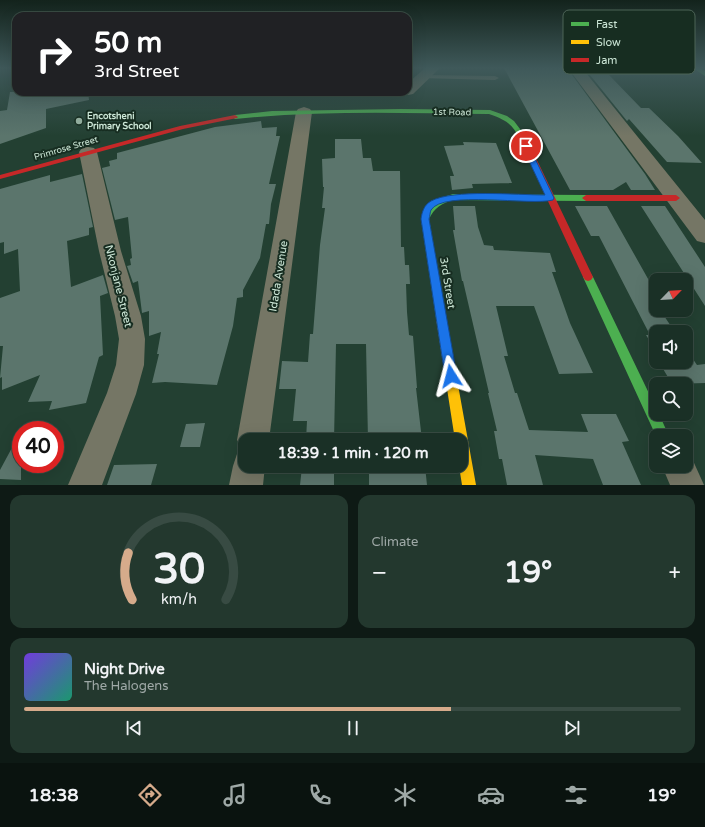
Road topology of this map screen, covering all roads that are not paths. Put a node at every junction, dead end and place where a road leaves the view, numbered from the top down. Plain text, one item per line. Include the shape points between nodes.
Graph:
1 (593, 91) edge
2 (406, 96) edge
3 (401, 111) junction
4 (304, 112) junction
5 (88, 152) junction
6 (0, 177) edge
7 (550, 198) junction
8 (676, 198) junction
9 (705, 235) edge
10 (660, 429) edge
11 (254, 433) edge
12 (248, 473) edge
13 (681, 473) edge
14 (85, 485) edge
15 (246, 485) edge
16 (469, 485) edge
17 (687, 485) edge

1 - 8 street
2 - 3 street
3 - 4 main road, 1st Road
3 - 7 main road, 1st Road via 490,112 505,116 520,133
4 - 5 main road, Primrose Street via 265,113 207,121
4 - 11 street, Idada Avenue
5 - 6 main road, Primrose Street
5 - 14 street, Nkonjane Street via 132,339 130,365 121,394
7 - 8 main road
7 - 10 main road, 1st Road
7 - 16 main road, 3rd Street via 453,197 434,203 427,209 425,219
8 - 9 street
12 - 15 street
13 - 17 street

